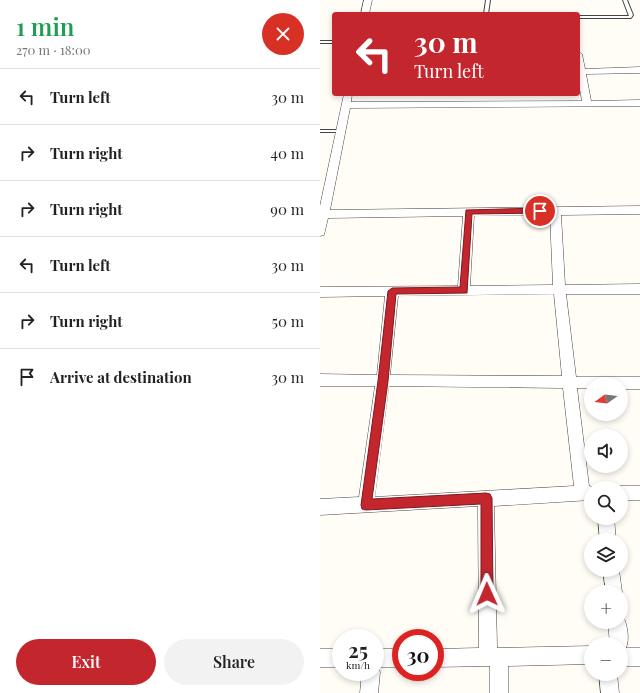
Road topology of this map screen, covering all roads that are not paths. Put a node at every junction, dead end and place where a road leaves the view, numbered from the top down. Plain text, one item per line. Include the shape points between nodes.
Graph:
1 (368, 0) edge
2 (488, 0) edge
3 (625, 0) edge
4 (365, 12) edge
5 (486, 12) edge
6 (580, 18) edge
7 (320, 42) edge
8 (332, 42) edge
9 (580, 66) edge
10 (640, 70) edge
11 (581, 72) junction
12 (348, 96) edge
13 (388, 96) edge
14 (420, 96) edge
15 (466, 96) edge
16 (540, 96) edge
17 (640, 103) edge
18 (587, 104) junction
19 (346, 105) junction
20 (418, 105) junction
21 (465, 105) junction
22 (541, 105) junction
23 (385, 106) junction
24 (320, 131) edge
25 (340, 131) junction
26 (640, 210) edge
27 (555, 211) junction
28 (469, 212) junction
29 (324, 214) junction
30 (320, 232) edge
31 (640, 288) edge
32 (559, 289) junction
33 (464, 290) junction
34 (392, 291) junction
35 (320, 292) edge
36 (320, 380) edge
37 (383, 381) junction
38 (569, 382) junction
39 (640, 383) edge
40 (584, 481) edge
41 (584, 493) edge
42 (628, 493) edge
43 (640, 493) edge
44 (486, 498) junction
45 (366, 505) junction
46 (320, 507) edge
47 (584, 655) edge
48 (640, 656) edge
49 (494, 657) junction
50 (628, 657) edge
51 (320, 658) edge
52 (332, 658) edge
53 (444, 658) edge
54 (370, 681) edge
55 (609, 681) edge
56 (369, 693) edge
57 (499, 693) edge
58 (610, 693) edge

1 - 4 street
2 - 5 lane
3 - 6 lane via 630,17
7 - 8 lane
9 - 11 street
10 - 11 street
11 - 18 street
12 - 19 street
13 - 23 street
14 - 20 street
15 - 21 street
16 - 22 street
17 - 18 street
18 - 22 street
19 - 23 street
19 - 25 street
20 - 21 street
20 - 23 street
21 - 22 street
24 - 25 lane
25 - 29 street
26 - 27 street
27 - 28 street
27 - 32 street
28 - 29 street
28 - 33 street
29 - 30 street
31 - 32 street
32 - 33 street
32 - 38 street
33 - 34 street
34 - 35 street
34 - 37 street
36 - 37 street
37 - 38 street
37 - 45 street
38 - 39 street
38 - 40 street
41 - 44 street
42 - 43 street
44 - 45 street
44 - 49 street
45 - 46 street
47 - 49 street
48 - 50 street
49 - 53 street
49 - 57 street
51 - 52 street
54 - 56 street
55 - 58 street

